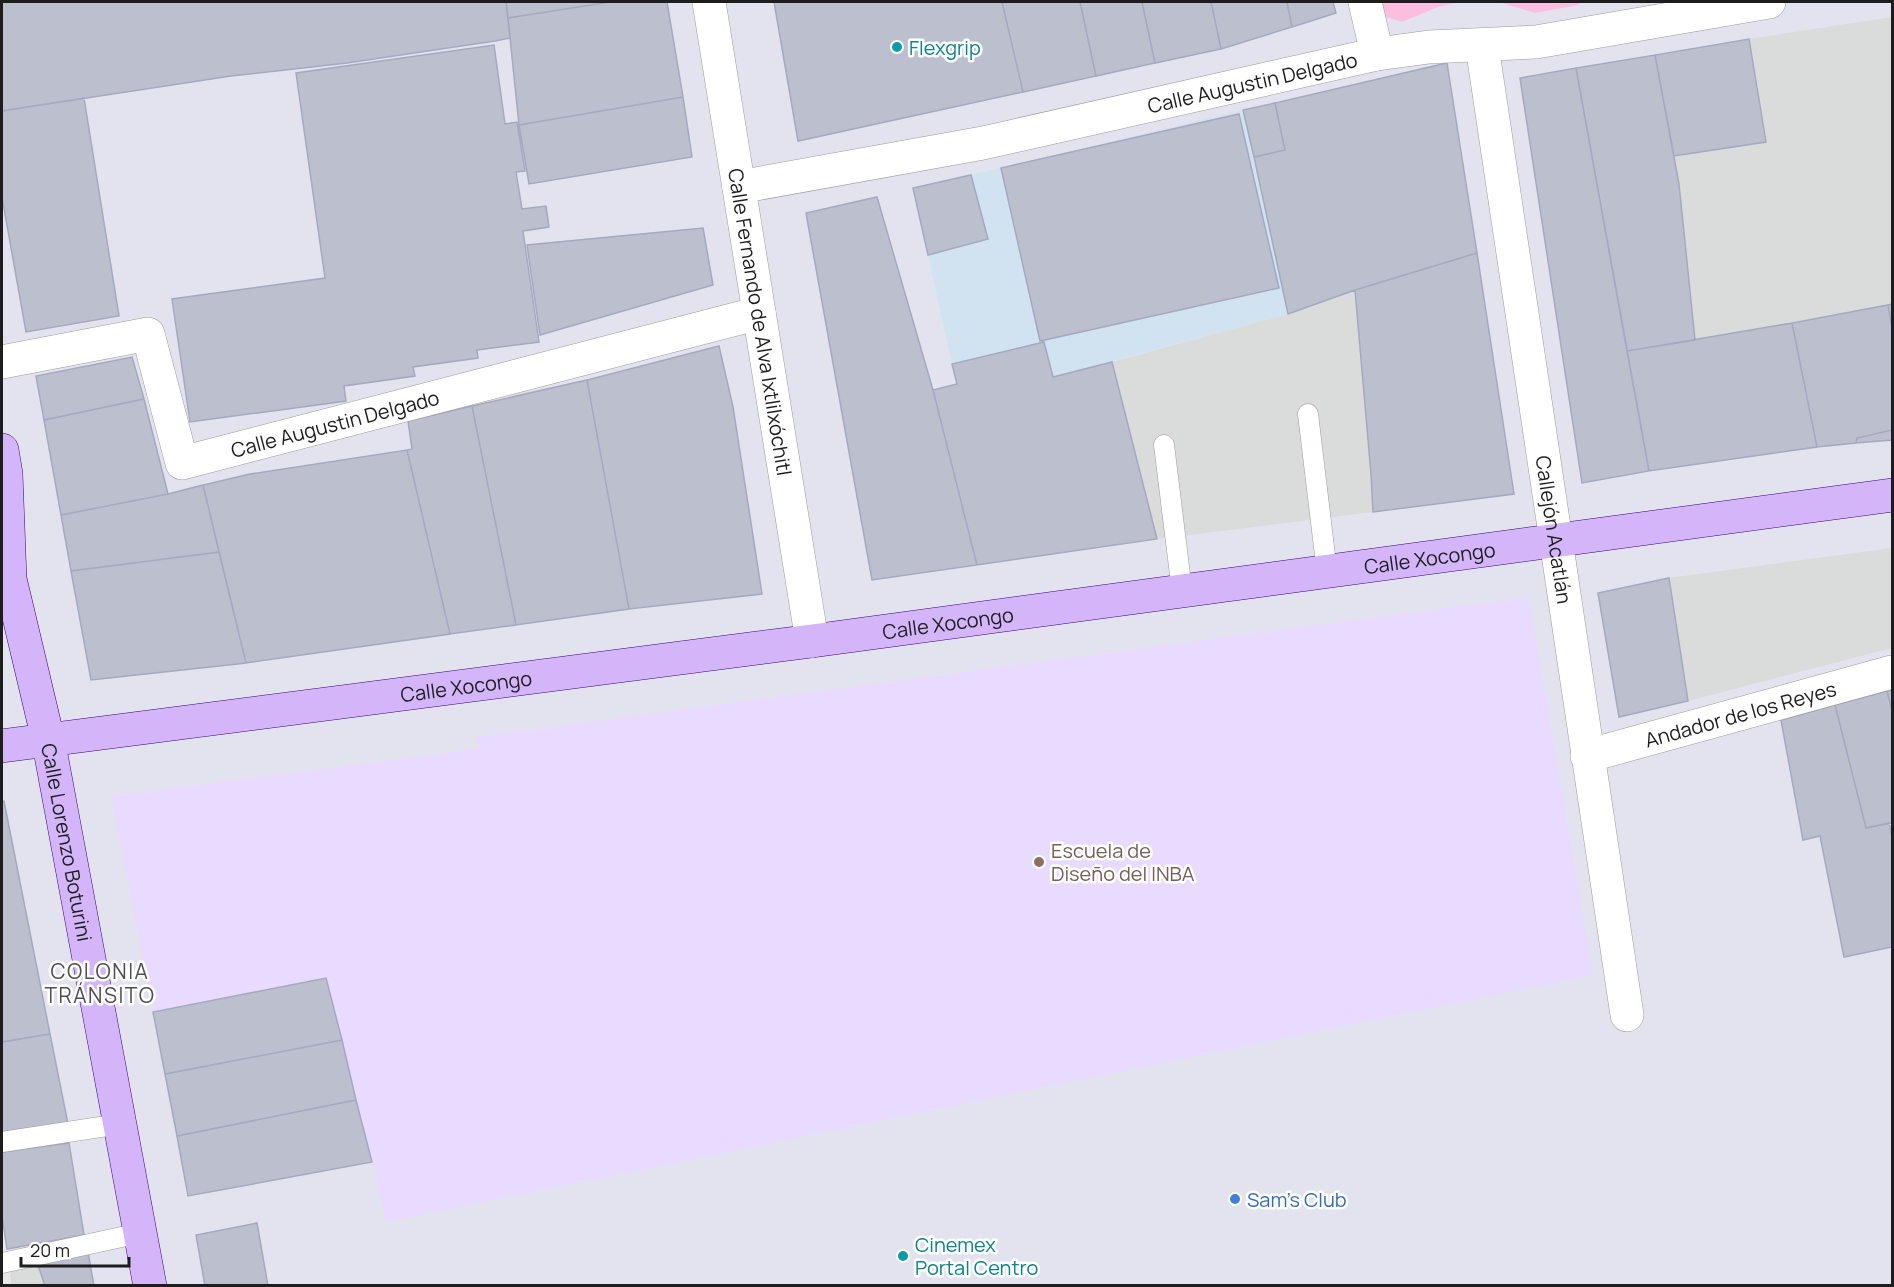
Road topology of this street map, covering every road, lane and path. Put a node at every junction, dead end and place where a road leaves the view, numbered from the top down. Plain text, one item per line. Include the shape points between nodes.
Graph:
1 (709, 2) edge
2 (1365, 2) edge
3 (1769, 2) edge
4 (1482, 46) junction
5 (1377, 54) junction
6 (739, 187) junction
7 (759, 313) junction
8 (2, 362) edge
9 (1308, 414) dead end
10 (1164, 445) dead end
11 (2, 450) edge
12 (1893, 495) edge
13 (1555, 541) junction
14 (6, 571) edge
15 (1327, 572) junction
16 (1182, 591) junction
17 (812, 641) junction
18 (1893, 672) edge
19 (48, 740) junction
20 (2, 746) edge
21 (1587, 756) junction
22 (1627, 1015) dead end
23 (120, 1124) junction
24 (2, 1142) edge
25 (140, 1233) junction
26 (2, 1263) edge
27 (150, 1286) edge

1 - 6 street, Calle Fernando de Alva Ixtlilxóchitl
2 - 5 street
3 - 4 street, Calle Augustin Delgado via 1536,42
4 - 5 street, Calle Augustin Delgado
4 - 13 street, Callejón Acatlán
5 - 6 street, Calle Augustin Delgado via 983,143
6 - 7 street, Calle Fernando de Alva Ixtlilxóchitl
7 - 8 street, Calle Augustin Delgado via 182,463 148,334
7 - 17 street, Calle Fernando de Alva Ixtlilxóchitl
9 - 15 lane
10 - 16 lane
11 - 14 street, Calle Lorenzo Boturini via 6,474
12 - 13 street, Calle Xocongo
13 - 15 street, Calle Xocongo
13 - 21 street, Callejón Acatlán
14 - 19 street, Calle Lorenzo Boturini
15 - 16 street, Calle Xocongo
16 - 17 street, Calle Xocongo
17 - 19 street, Calle Xocongo
18 - 21 street, Andador de los Reyes
19 - 20 street, Calle Xocongo
19 - 23 street, Calle Lorenzo Boturini
21 - 22 street, Callejón Acatlán
23 - 24 lane
23 - 25 street, Calle Lorenzo Boturini
25 - 26 lane
25 - 27 street, Calle Lorenzo Boturini

